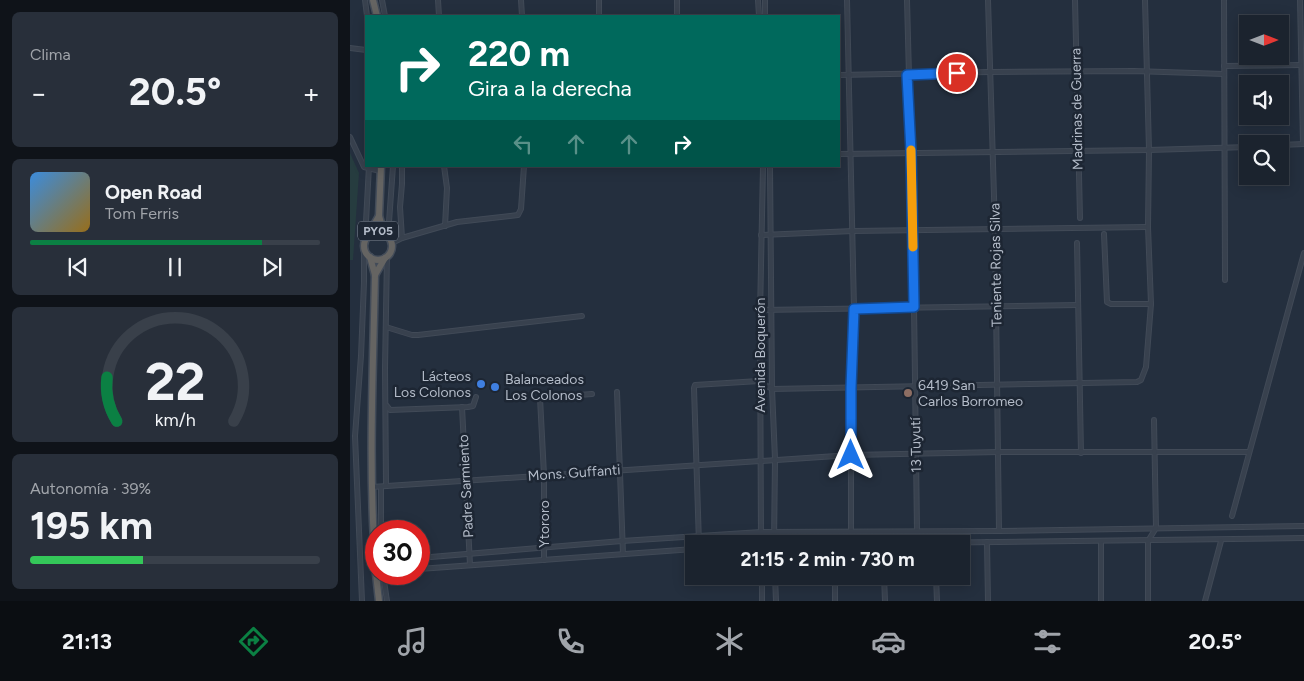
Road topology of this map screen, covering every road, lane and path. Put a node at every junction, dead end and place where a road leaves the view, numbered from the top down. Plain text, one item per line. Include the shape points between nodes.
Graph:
1 (365, 0) edge
2 (373, 0) edge
3 (382, 0) edge
4 (438, 0) edge
5 (521, 0) edge
6 (598, 0) edge
7 (677, 0) edge
8 (758, 0) edge
9 (765, 0) edge
10 (847, 0) edge
11 (906, 0) edge
12 (988, 0) edge
13 (1075, 0) edge
14 (1146, 0) edge
15 (1224, 0) edge
16 (1300, 0) edge
17 (367, 15) edge
18 (377, 15) edge
19 (385, 15) edge
20 (439, 15) edge
21 (522, 15) edge
22 (599, 15) edge
23 (677, 15) edge
24 (759, 15) edge
25 (765, 15) edge
26 (350, 48) edge
27 (365, 50) edge
28 (1301, 65) junction
29 (1224, 66) junction
30 (990, 72) junction
31 (1076, 72) junction
32 (1147, 72) junction
33 (1224, 74) junction
34 (849, 75) junction
35 (907, 75) junction
36 (840, 76) edge
37 (1303, 95) edge
38 (350, 137) edge
39 (1304, 144) edge
40 (1289, 145) edge
41 (1239, 147) edge
42 (1224, 148) junction
43 (1078, 150) junction
44 (1149, 150) junction
45 (911, 152) junction
46 (993, 152) junction
47 (840, 154) edge
48 (851, 154) junction
49 (369, 167) edge
50 (393, 167) edge
51 (402, 167) edge
52 (444, 167) edge
53 (524, 167) edge
54 (763, 167) edge
55 (770, 167) edge
56 (380, 168) edge
57 (379, 216) junction
58 (1080, 218) dead end
59 (445, 226) junction
60 (1148, 227) junction
61 (913, 229) junction
62 (996, 229) junction
63 (853, 231) junction
64 (386, 234) junction
65 (771, 234) junction
66 (1104, 234) dead end
67 (761, 235) junction
68 (367, 237) junction
69 (402, 238) junction
70 (392, 243) junction
71 (1077, 243) dead end
72 (364, 248) junction
73 (1304, 253) edge
74 (370, 257) junction
75 (386, 257) junction
76 (375, 275) junction
77 (1225, 280) dead end
78 (1151, 304) junction
79 (1078, 305) junction
80 (914, 307) junction
81 (997, 307) junction
82 (854, 309) junction
83 (760, 310) junction
84 (772, 310) junction
85 (582, 316) dead end
86 (386, 327) junction
87 (386, 368) junction
88 (373, 369) junction
89 (760, 381) junction
90 (1079, 384) junction
91 (998, 385) junction
92 (915, 386) junction
93 (851, 388) junction
94 (772, 389) junction
95 (617, 392) dead end
96 (592, 394) dead end
97 (476, 397) dead end
98 (386, 406) junction
99 (462, 407) junction
100 (1154, 420) dead end
101 (999, 452) junction
102 (1249, 452) junction
103 (1081, 453) junction
104 (1155, 453) junction
105 (916, 454) junction
106 (851, 455) junction
107 (775, 459) junction
108 (762, 460) junction
109 (697, 465) junction
110 (621, 470) junction
111 (544, 475) junction
112 (465, 481) junction
113 (372, 487) junction
114 (384, 487) junction
115 (1232, 516) dead end
116 (374, 520) edge
117 (382, 520) edge
118 (1304, 526) edge
119 (1156, 528) junction
120 (851, 531) junction
121 (884, 531) junction
122 (917, 531) junction
123 (999, 531) junction
124 (761, 532) junction
125 (774, 532) junction
126 (698, 535) edge
127 (714, 535) edge
128 (884, 535) edge
129 (685, 537) edge
130 (1304, 538) edge
131 (1149, 540) junction
132 (622, 541) junction
133 (1101, 541) junction
134 (1221, 541) dead end
135 (970, 542) edge
136 (988, 542) junction
137 (544, 547) junction
138 (685, 550) edge
139 (469, 553) junction
140 (623, 554) junction
141 (430, 557) edge
142 (544, 560) junction
143 (470, 565) junction
144 (430, 568) edge
145 (377, 585) edge
146 (385, 585) edge
147 (762, 585) edge
148 (775, 585) edge
149 (835, 585) edge
150 (884, 585) edge
151 (936, 585) edge
152 (362, 601) edge
153 (379, 601) edge
154 (387, 601) edge
155 (762, 601) edge
156 (776, 601) edge
157 (835, 601) edge
158 (885, 601) edge
159 (937, 601) edge
160 (988, 601) edge
161 (1101, 601) edge
162 (1148, 601) edge
163 (1204, 601) edge

1 - 17 street
2 - 18 highway
3 - 19 street
4 - 20 street
5 - 21 street
6 - 22 street
7 - 23 street
8 - 24 street
9 - 25 street
10 - 34 street
11 - 35 street, 13 Tuyutí
12 - 30 street, Teniente Rojas Silva
13 - 31 street, Madrinas de Guerra
14 - 32 street
15 - 29 street
16 - 28 street
26 - 27 street
28 - 29 street
28 - 37 street
29 - 33 street
30 - 31 street
30 - 35 street
30 - 46 street, Teniente Rojas Silva
31 - 32 street
31 - 43 street, Madrinas de Guerra
32 - 33 street
32 - 44 street
33 - 42 street
34 - 35 street
34 - 36 street
34 - 48 street
35 - 45 street, 13 Tuyutí
37 - 39 street
38 - 49 street via 364,167
39 - 40 street
41 - 42 street
42 - 44 street
42 - 77 street
43 - 44 street
43 - 46 street
43 - 58 street, Madrinas de Guerra
44 - 60 street
45 - 46 street
45 - 48 street
45 - 61 street, 13 Tuyutí
46 - 62 street, Teniente Rojas Silva
47 - 48 street
48 - 63 street
49 - 56 street
49 - 68 street
50 - 64 street
51 - 69 street
52 - 59 street via 447,188
53 - 59 street via 520,213
54 - 67 street, Avenida Boquerón
55 - 65 street, Avenida Boquerón
56 - 57 highway, PY05
57 - 64 highway, PY05
57 - 68 highway, PY05
59 - 69 street
60 - 62 street
60 - 78 street
61 - 62 street
61 - 63 street
61 - 80 street, 13 Tuyutí
62 - 81 street, Teniente Rojas Silva
63 - 65 street
63 - 82 street
64 - 68 highway, PY05 via 376,232
64 - 70 highway, PY05
65 - 67 street
65 - 84 street, Avenida Boquerón
66 - 78 street via 1107,302
67 - 83 street, Avenida Boquerón
68 - 72 highway, PY05
69 - 70 street
70 - 75 highway, PY05
71 - 79 street
72 - 74 highway, PY05
72 - 152 street via 355,436
73 - 102 street
74 - 75 highway, PY05 via 377,260
74 - 76 highway, PY05
75 - 76 highway, PY05
75 - 86 street
76 - 88 highway, PY05
78 - 90 street via 1146,367 1140,380
79 - 81 street
79 - 90 street
80 - 81 street
80 - 82 street
80 - 92 street, 13 Tuyutí
81 - 91 street, Teniente Rojas Silva
82 - 84 street
82 - 93 street
83 - 84 street
83 - 89 street, Avenida Boquerón
84 - 94 street, Avenida Boquerón
85 - 86 street via 418,335
86 - 87 street
87 - 88 street
87 - 98 street
88 - 113 highway, PY05
89 - 94 street
89 - 108 street, Avenida Boquerón
89 - 109 street via 695,385
90 - 91 street
90 - 103 street
91 - 92 street
91 - 101 street, Teniente Rojas Silva
92 - 93 street
92 - 105 street, 13 Tuyutí
93 - 94 street
93 - 106 street
94 - 107 street, Avenida Boquerón
95 - 110 street
96 - 111 street, Ytororo via 540,398
97 - 99 street via 473,406
98 - 99 street via 390,410
98 - 114 street
99 - 112 street, Padre Sarmiento
100 - 104 street
101 - 103 street, Mons. Guffanti
101 - 105 street, Mons. Guffanti
101 - 123 street, Teniente Rojas Silva
102 - 104 street, Mons. Guffanti
102 - 115 street
103 - 104 street, Mons. Guffanti
104 - 119 street
105 - 106 street, Mons. Guffanti
105 - 122 street, 13 Tuyutí
106 - 107 street, Mons. Guffanti
106 - 120 street
107 - 108 street, Mons. Guffanti
107 - 125 street, Avenida Boquerón
108 - 109 street, Mons. Guffanti
108 - 124 street, Avenida Boquerón
109 - 110 street, Mons. Guffanti
109 - 126 street
110 - 111 street, Mons. Guffanti
110 - 132 street
111 - 112 street, Mons. Guffanti
111 - 137 street, Ytororo
112 - 114 street, Mons. Guffanti
112 - 139 street, Padre Sarmiento
113 - 114 street, Mons. Guffanti
113 - 116 highway, PY05
114 - 117 street
118 - 119 street
119 - 123 street
119 - 131 street
120 - 121 street
120 - 125 street
121 - 122 street
121 - 128 street
122 - 123 street
124 - 125 street
124 - 127 street
129 - 132 street
130 - 131 street
131 - 133 street
131 - 162 street
132 - 137 street
132 - 140 street
133 - 136 street
133 - 161 street
134 - 163 street
135 - 136 street
136 - 160 street
137 - 139 street
137 - 142 street, Ytororo
138 - 140 street
139 - 141 street
139 - 143 street, Padre Sarmiento
140 - 142 street
142 - 143 street
143 - 144 street
145 - 153 highway, PY05
146 - 154 street
147 - 155 street
148 - 156 street
149 - 157 street
150 - 158 street
151 - 159 street

